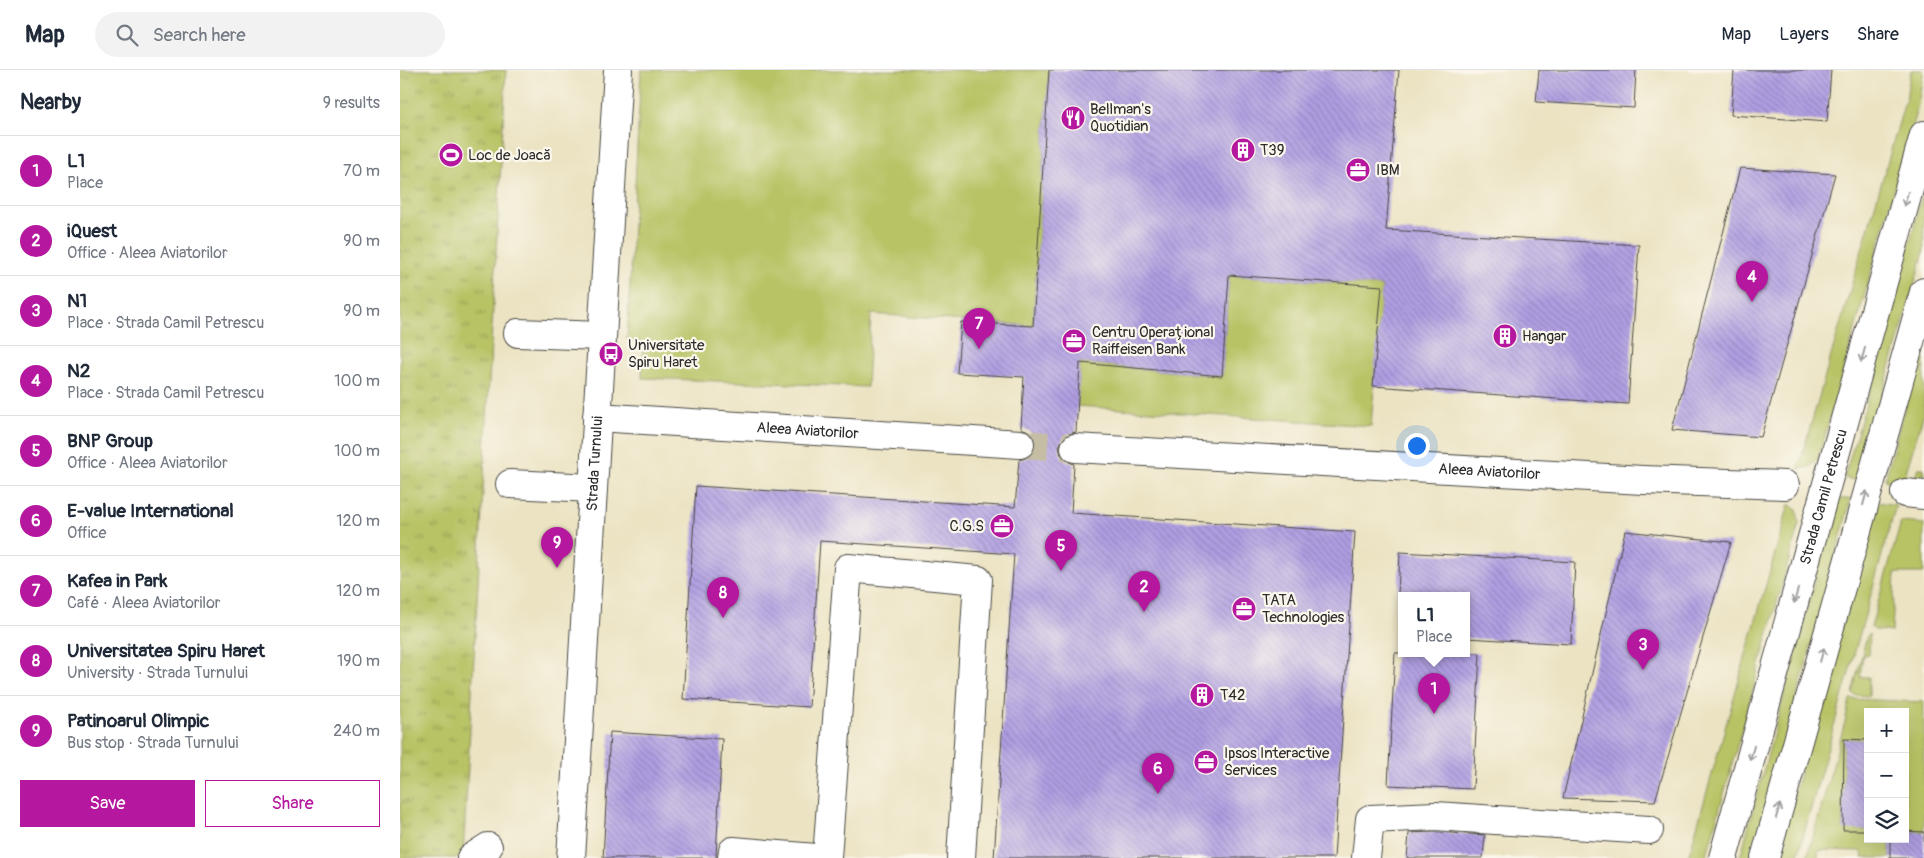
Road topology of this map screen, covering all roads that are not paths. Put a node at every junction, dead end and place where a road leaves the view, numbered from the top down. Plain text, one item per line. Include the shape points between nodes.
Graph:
1 (618, 70) edge
2 (1924, 135) edge
3 (1924, 292) edge
4 (518, 333) dead end
5 (602, 336) junction
6 (597, 417) junction
7 (1020, 444) tunnel mouth
8 (1075, 448) tunnel mouth
9 (510, 484) dead end
10 (1785, 486) dead end
11 (593, 488) junction
12 (1649, 830) dead end
13 (571, 858) edge
14 (732, 858) edge
15 (816, 858) edge
16 (827, 858) edge
17 (961, 858) edge
18 (1366, 858) edge
19 (1723, 858) edge
20 (1765, 858) edge

1 - 5 street, Strada Turnului
2 -> 19 street, Strada Camil Petrescu
20 -> 3 street
4 - 5 street
5 - 6 street, Strada Turnului
6 - 7 street, Aleea Aviatorilor
6 - 11 street, Strada Turnului
8 - 10 street, Aleea Aviatorilor
9 - 11 street
11 - 13 street, Strada Turnului
12 - 18 street via 1434,816 1370,819
14 - 15 street via 733,852
16 - 17 street via 848,568 978,580

